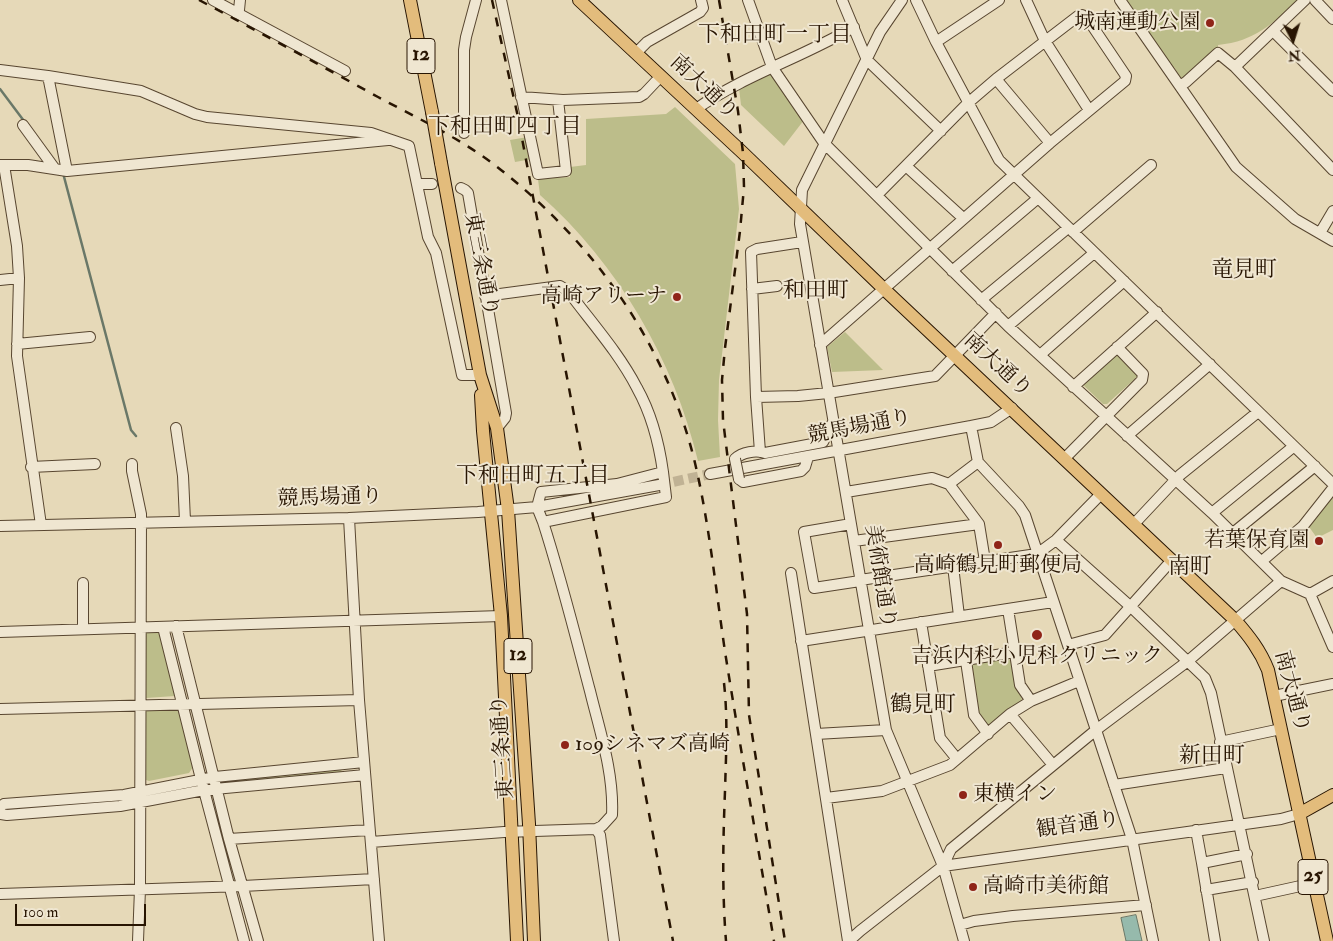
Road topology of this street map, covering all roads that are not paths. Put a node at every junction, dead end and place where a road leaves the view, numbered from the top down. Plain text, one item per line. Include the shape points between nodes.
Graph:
1 (213, 0) edge
2 (240, 0) edge
3 (410, 0) edge
4 (476, 0) edge
5 (501, 0) edge
6 (579, 0) edge
7 (701, 0) edge
8 (748, 0) edge
9 (842, 0) edge
10 (902, 0) edge
11 (916, 0) edge
12 (999, 0) edge
13 (1026, 0) edge
14 (1120, 0) edge
15 (1305, 0) edge
16 (1315, 0) edge
17 (236, 13) junction
18 (1333, 19) edge
19 (854, 27) junction
20 (1273, 31) junction
21 (1045, 41) junction
22 (936, 42) junction
23 (636, 53) junction
24 (867, 60) junction
25 (772, 67) junction
26 (1235, 67) junction
27 (0, 70) edge
28 (344, 71) dead end
29 (48, 76) junction
30 (661, 76) junction
31 (996, 79) junction
32 (1180, 86) junction
33 (1333, 91) edge
34 (521, 97) junction
35 (558, 100) junction
36 (968, 103) junction
37 (696, 109) junction
38 (1089, 110) junction
39 (23, 126) dead end
40 (941, 131) junction
41 (464, 133) dead end
42 (394, 140) junction
43 (824, 143) junction
44 (1050, 143) junction
45 (2, 165) edge
46 (1152, 165) dead end
47 (906, 166) junction
48 (55, 169) junction
49 (67, 170) junction
50 (1333, 170) edge
51 (1013, 176) junction
52 (417, 184) junction
53 (432, 184) dead end
54 (461, 188) dead end
55 (877, 195) junction
56 (1037, 199) junction
57 (800, 207) junction
58 (1333, 211) edge
59 (963, 218) junction
60 (1070, 230) junction
61 (1320, 234) junction
62 (1333, 241) edge
63 (802, 242) junction
64 (929, 248) junction
65 (1094, 253) junction
66 (952, 271) junction
67 (19, 278) junction
68 (0, 280) edge
69 (1124, 281) junction
70 (777, 286) dead end
71 (752, 289) junction
72 (885, 290) junction
73 (485, 296) junction
74 (981, 300) junction
75 (1157, 312) junction
76 (996, 313) junction
77 (1008, 326) junction
78 (90, 337) dead end
79 (18, 344) junction
80 (820, 345) junction
81 (1117, 347) junction
82 (955, 355) junction
83 (1040, 355) junction
84 (1210, 364) junction
85 (480, 374) junction
86 (1073, 386) junction
87 (828, 393) junction
88 (756, 398) junction
89 (1012, 408) junction
90 (1258, 412) junction
91 (1105, 416) junction
92 (833, 422) junction
93 (971, 426) junction
94 (176, 428) dead end
95 (496, 428) junction
96 (1127, 436) junction
97 (1293, 447) junction
98 (839, 450) junction
99 (760, 452) junction
100 (808, 457) junction
101 (1065, 458) junction
102 (978, 462) junction
103 (95, 464) dead end
104 (132, 464) dead end
105 (1315, 466) junction
106 (31, 467) junction
107 (664, 472) junction
108 (710, 474) tunnel mouth
109 (1176, 481) junction
110 (950, 484) junction
111 (1333, 484) edge
112 (659, 485) tunnel mouth
113 (1333, 488) edge
114 (846, 492) junction
115 (1102, 494) junction
116 (537, 507) junction
117 (508, 510) junction
118 (491, 511) junction
119 (1212, 513) junction
120 (350, 518) junction
121 (184, 521) junction
122 (141, 522) junction
123 (543, 522) junction
124 (851, 524) junction
125 (979, 524) junction
126 (1134, 524) junction
127 (41, 525) junction
128 (0, 526) edge
129 (1232, 533) junction
130 (1056, 540) junction
131 (854, 541) junction
132 (1037, 554) junction
133 (1172, 560) junction
134 (985, 561) junction
135 (1262, 562) junction
136 (953, 566) junction
137 (791, 573) dead end
138 (860, 580) junction
139 (1281, 581) junction
140 (1333, 581) edge
141 (83, 582) dead end
142 (1310, 594) junction
143 (1053, 602) junction
144 (1131, 607) junction
145 (1008, 609) junction
146 (501, 616) junction
147 (959, 616) junction
148 (356, 620) junction
149 (1235, 620) junction
150 (921, 622) junction
151 (163, 626) junction
152 (176, 626) junction
153 (140, 627) junction
154 (83, 629) junction
155 (868, 630) junction
156 (0, 632) edge
157 (802, 641) junction
158 (1068, 645) junction
159 (1333, 647) edge
160 (1014, 652) junction
161 (966, 661) junction
162 (1188, 661) junction
163 (928, 666) junction
164 (1080, 682) junction
165 (1333, 684) edge
166 (1274, 696) junction
167 (359, 700) junction
168 (1031, 701) junction
169 (182, 705) junction
170 (195, 705) junction
171 (140, 706) junction
172 (0, 709) edge
173 (1010, 714) junction
174 (1281, 729) junction
175 (886, 730) junction
176 (1096, 730) junction
177 (816, 734) junction
178 (988, 734) junction
179 (1220, 742) junction
180 (957, 759) junction
181 (364, 762) junction
182 (1053, 765) junction
183 (1226, 768) junction
184 (365, 775) junction
185 (215, 777) junction
186 (908, 781) junction
187 (202, 784) junction
188 (1114, 785) junction
189 (218, 789) junction
190 (141, 791) junction
191 (1333, 795) edge
192 (826, 798) junction
193 (139, 803) junction
194 (0, 807) edge
195 (0, 814) edge
196 (1299, 814) junction
197 (1240, 824) junction
198 (596, 829) junction
199 (369, 830) junction
200 (1196, 830) junction
201 (512, 832) junction
202 (529, 832) junction
203 (229, 839) junction
204 (1132, 839) junction
205 (371, 842) junction
206 (1247, 854) junction
207 (1202, 863) junction
208 (943, 866) junction
209 (374, 879) junction
210 (1253, 882) junction
211 (1314, 883) junction
212 (230, 886) junction
213 (243, 886) junction
214 (140, 889) junction
215 (1206, 890) junction
216 (0, 894) edge
217 (1255, 896) junction
218 (1146, 905) junction
219 (960, 925) junction
220 (138, 941) edge
221 (244, 941) edge
222 (258, 941) edge
223 (379, 941) edge
224 (517, 941) edge
225 (534, 941) edge
226 (614, 941) edge
227 (849, 941) edge
228 (964, 941) edge
229 (1154, 941) edge
230 (1215, 941) edge
231 (1264, 941) edge
232 (1327, 941) edge

1 - 17 street
2 - 17 street
3 - 85 main road, 東三条通り / 12, bridge
4 - 41 street via 464,50
5 - 34 street
6 - 23 main road, 南大通り
7 - 23 street via 703,8 700,12 647,42
8 - 25 street
9 - 19 street
10 - 24 street, 美術館通り via 880,32
11 - 22 street
12 - 22 street
13 - 21 street
14 - 32 street
15 - 20 street
16 - 18 street
17 - 28 street
19 - 24 street
19 - 25 street
20 - 26 street
20 - 33 street
21 - 31 street
21 - 38 street
21 - 38 street via 1082,15 1126,76
22 - 36 street
23 - 30 main road, 南大通り
24 - 40 street
24 - 43 street, 美術館通り
25 - 37 street
25 - 43 street
26 - 32 street via 1218,53
26 - 50 street
27 - 29 street
29 - 42 street via 141,91 207,117 371,133
29 - 49 street
30 - 35 street via 639,97
30 - 37 main road, 南大通り
31 - 36 street
31 - 44 street
32 - 61 street via 1236,167 1295,219
34 - 35 street
34 - 35 street via 538,174 566,171
36 - 40 street
36 - 51 street via 998,160
37 - 57 main road, 南大通り
38 - 44 street
39 - 48 street
40 - 47 street
42 - 49 street
42 - 52 street via 409,146
43 - 55 street
43 - 57 street, 美術館通り via 802,190
44 - 51 street
45 - 48 street
45 - 67 street via 17,246
46 - 60 street
47 - 55 street
47 - 59 street
48 - 49 street
51 - 56 street
51 - 59 street
52 - 53 street
52 - 85 street via 428,238 436,253 462,375
54 - 73 street via 468,194
55 - 64 street
56 - 60 street
56 - 66 street
57 - 63 street, 美術館通り
57 - 72 main road, 南大通り
58 - 61 street
59 - 64 street
60 - 65 street
60 - 74 street
61 - 62 street
63 - 71 street via 756,248 751,252
63 - 80 street, 美術館通り
64 - 66 street
64 - 72 street
65 - 69 street
65 - 77 street
66 - 74 street
67 - 68 street
67 - 79 street
69 - 75 street
69 - 83 street
70 - 71 street
71 - 88 street
72 - 80 street
72 - 82 main road, 南大通り
73 - 95 street via 506,413
73 - 107 street via 560,286 568,291 638,388 660,446
74 - 76 street
75 - 81 street
75 - 84 street
76 - 77 street
76 - 82 street
77 - 83 street
78 - 79 street
79 - 106 street
80 - 87 street, 美術館通り
81 - 86 street
81 - 91 street via 1142,374 1142,380
82 - 87 street via 935,376
82 - 89 main road, 南大通り
83 - 86 street
84 - 90 street
84 - 96 street
85 - 95 main road, 東三条通り / 12
85 - 118 main road, 東三条通り / 12
86 - 91 street
87 - 88 street
87 - 92 street, 美術館通り
88 - 99 street
89 - 93 street, 競馬場通り via 991,422
89 - 101 main road, 南大通り
90 - 97 street
90 - 109 street
91 - 96 street
91 - 101 street
92 - 98 street, 美術館通り
92 - 99 street via 822,442
93 - 98 street, 競馬場通り
93 - 102 street
94 - 121 street via 183,476
95 - 117 main road, 東三条通り / 12
96 - 109 street
97 - 105 street
97 - 119 street
98 - 100 street, 競馬場通り
98 - 114 street, 美術館通り
99 - 100 street, bridge via 740,454 735,459 739,479 743,482 801,472
100 - 108 street, 競馬場通り
101 - 115 main road, 南大通り
102 - 110 street
102 - 132 street via 1019,506
103 - 106 street
104 - 122 street
105 - 111 street
105 - 129 street
106 - 127 street
107 - 116 street via 618,484 541,492
107 - 123 street via 666,497
109 - 119 street
109 - 126 street
110 - 114 street via 932,478
110 - 125 street
112 - 116 street, 競馬場通り
113 - 135 street via 1303,526
114 - 124 street, 美術館通り
115 - 126 main road, 南大通り
115 - 130 street
116 - 117 street, 競馬場通り
116 - 123 street
117 - 118 street, 競馬場通り
117 - 202 main road, 東三条通り / 12
118 - 120 street, 競馬場通り
118 - 146 main road, 東三条通り / 12
119 - 129 street
120 - 121 street, 競馬場通り
120 - 148 street
121 - 122 street, 競馬場通り
122 - 127 street, 競馬場通り
122 - 153 street
123 - 198 street via 608,761 613,793 612,815
124 - 131 street, 美術館通り
124 - 138 street via 804,532 814,588
125 - 131 street
125 - 134 street
126 - 133 main road, 南大通り
127 - 128 street, 競馬場通り
129 - 135 street
130 - 132 street
130 - 144 street
131 - 138 street, 美術館通り
132 - 134 street
132 - 143 street
133 - 144 street
133 - 149 main road, 南大通り
134 - 136 street
135 - 139 street
136 - 138 street
136 - 147 street
137 - 157 street
138 - 155 street, 美術館通り
139 - 142 street
139 - 149 street
140 - 142 street
141 - 154 street
142 - 159 street
143 - 145 street
143 - 158 street
144 - 158 street via 1105,635
144 - 162 street
145 - 147 street
145 - 160 street
146 - 148 street
146 - 201 main road, 東三条通り / 12
147 - 150 street
148 - 152 street
148 - 167 street
149 - 162 street
149 - 166 main road, 南大通り via 1261,653
150 - 155 street
150 - 163 street
151 - 152 street
151 - 153 street
151 - 169 street
152 - 170 street
153 - 154 street
153 - 171 street
154 - 156 street
155 - 157 street
155 - 175 street, 美術館通り
157 - 177 street
158 - 164 street
160 - 161 street
160 - 168 street via 1020,685
161 - 163 street
161 - 178 street via 974,715
162 - 176 street
162 - 179 street via 1204,678 1211,693
163 - 180 street via 940,738
164 - 168 street
164 - 176 street
165 - 166 street
166 - 174 main road, 南大通り
167 - 170 street
167 - 181 street
168 - 173 street
169 - 170 street
169 - 171 street
169 - 187 street
170 - 185 street
171 - 172 street
171 - 190 street
173 - 178 street
173 - 182 street
174 - 179 street
174 - 196 main road, 南大通り
175 - 177 street
175 - 186 street, 美術館通り
176 - 182 street
176 - 188 street
177 - 192 street
178 - 180 street
179 - 183 street
180 - 186 street via 950,765
181 - 184 street
181 - 185 street
182 - 208 street via 950,850
183 - 188 street
183 - 197 street
184 - 189 street
184 - 199 street
185 - 187 street
185 - 189 street
186 - 192 street via 882,791
186 - 208 street, 美術館通り
187 - 189 street
187 - 190 street
187 - 193 street
187 - 212 street
188 - 204 street
189 - 203 street
190 - 193 street
190 - 194 street via 4,804
191 - 196 main road, 観音通り
192 - 227 street
193 - 195 street via 7,816
193 - 214 street
196 - 197 street, 観音通り
196 - 211 main road, 25
197 - 200 street, 観音通り
197 - 206 street
198 - 202 street
198 - 226 street via 600,836
199 - 203 street
199 - 205 street
200 - 204 street, 観音通り
200 - 207 street
201 - 202 street
201 - 205 street
201 - 224 main road, 東三条通り / 12
202 - 225 main road, 東三条通り / 12
203 - 213 street
204 - 208 street, 観音通り
204 - 218 street
205 - 209 street
206 - 207 street
206 - 210 street
207 - 215 street
208 - 219 street, 美術館通り
208 - 227 street, 観音通り
209 - 213 street
209 - 223 street
210 - 215 street
210 - 217 street
211 - 217 street
211 - 232 main road, 25
212 - 213 street
212 - 214 street
212 - 221 street
213 - 222 street
214 - 216 street
214 - 220 street
215 - 230 street
217 - 231 street
218 - 219 street via 1013,916
218 - 229 street
219 - 228 street, 美術館通り

